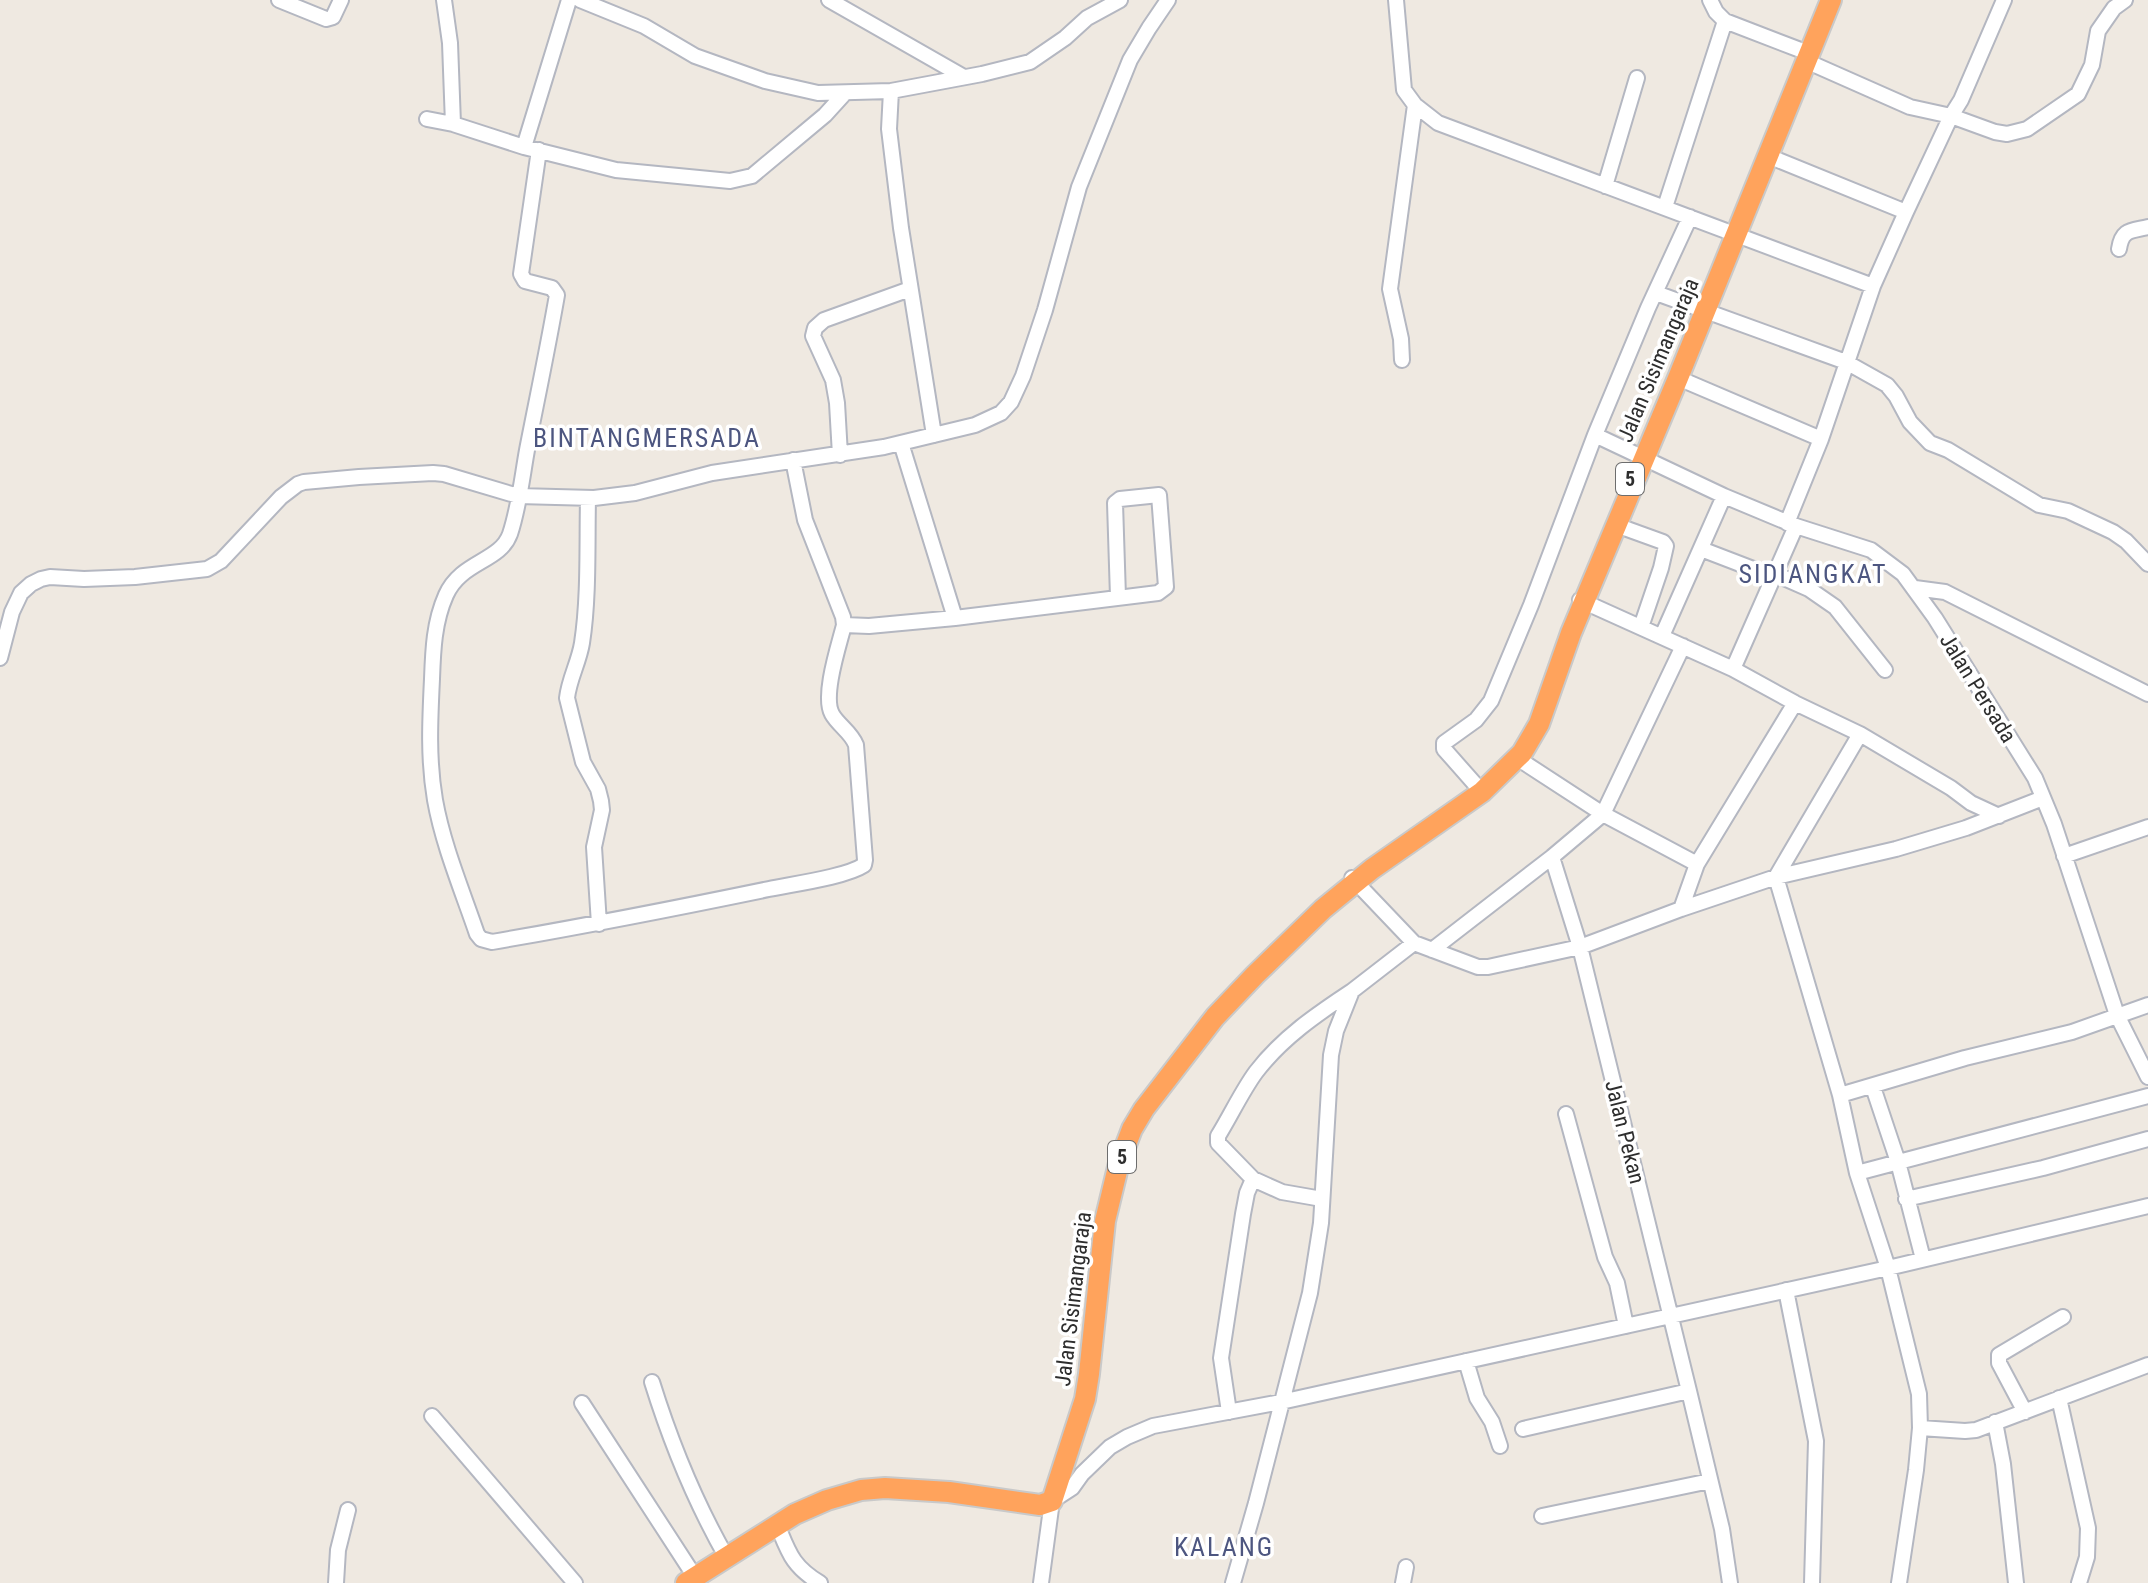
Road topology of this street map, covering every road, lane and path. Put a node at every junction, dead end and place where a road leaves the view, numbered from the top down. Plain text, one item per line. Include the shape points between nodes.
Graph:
1 (279, 0) edge
2 (341, 0) edge
3 (444, 0) edge
4 (569, 0) edge
5 (580, 0) edge
6 (829, 0) edge
7 (1120, 0) edge
8 (1168, 0) edge
9 (1396, 0) edge
10 (1710, 0) edge
11 (1828, 0) edge
12 (2004, 0) edge
13 (2125, 0) edge
14 (1725, 21) junction
15 (1804, 56) junction
16 (964, 77) junction
17 (1637, 78) dead end
18 (891, 91) junction
19 (845, 93) junction
20 (1415, 105) junction
21 (1951, 116) junction
22 (427, 119) dead end
23 (453, 124) junction
24 (531, 148) junction
25 (1768, 156) junction
26 (1605, 186) junction
27 (1665, 207) junction
28 (1906, 212) junction
29 (1690, 217) junction
30 (2148, 227) edge
31 (1734, 233) junction
32 (2119, 249) dead end
33 (1873, 286) junction
34 (910, 289) junction
35 (1656, 293) junction
36 (1704, 309) junction
37 (1402, 360) dead end
38 (1846, 362) junction
39 (1678, 378) junction
40 (934, 435) junction
41 (1595, 435) junction
42 (1821, 439) junction
43 (901, 443) junction
44 (840, 455) junction
45 (1641, 457) junction
46 (793, 460) junction
47 (518, 496) junction
48 (1724, 496) junction
49 (588, 498) junction
50 (1791, 524) junction
51 (1616, 525) junction
52 (1701, 549) junction
53 (2148, 564) edge
54 (1774, 575) junction
55 (1915, 588) junction
56 (1945, 592) junction
57 (1118, 597) junction
58 (1582, 601) junction
59 (955, 618) junction
60 (1935, 618) junction
61 (844, 625) junction
62 (1641, 627) junction
63 (1662, 636) junction
64 (1683, 646) junction
65 (0, 658) edge
66 (1733, 669) junction
67 (1885, 670) dead end
68 (2148, 694) edge
69 (1795, 703) junction
70 (1860, 734) junction
71 (1517, 758) junction
72 (1481, 790) junction
73 (2043, 798) junction
74 (1971, 803) junction
75 (1603, 814) junction
76 (1999, 816) junction
77 (2148, 827) edge
78 (1966, 828) junction
79 (2064, 856) junction
80 (1552, 857) junction
81 (1697, 864) junction
82 (1776, 877) junction
83 (1352, 883) junction
84 (1681, 909) junction
85 (599, 924) junction
86 (1414, 943) junction
87 (1580, 947) junction
88 (1432, 950) junction
89 (1352, 991) junction
90 (2148, 1005) edge
91 (2117, 1015) junction
92 (2148, 1077) edge
93 (1873, 1087) junction
94 (1840, 1095) junction
95 (2148, 1096) edge
96 (1566, 1114) dead end
97 (2148, 1139) edge
98 (1898, 1162) junction
99 (1857, 1173) junction
100 (1253, 1179) junction
101 (1322, 1199) junction
102 (1906, 1199) junction
103 (2148, 1206) edge
104 (1923, 1259) junction
105 (1888, 1268) junction
106 (1786, 1290) junction
107 (1671, 1316) junction
108 (2063, 1317) dead end
109 (1626, 1326) junction
110 (1466, 1361) junction
111 (2148, 1365) edge
112 (652, 1382) dead end
113 (1689, 1391) junction
114 (2059, 1398) junction
115 (1281, 1402) junction
116 (582, 1403) dead end
117 (1229, 1412) junction
118 (2025, 1412) junction
119 (432, 1416) dead end
120 (1995, 1422) junction
121 (1920, 1428) junction
122 (1523, 1429) dead end
123 (1500, 1446) dead end
124 (1710, 1481) junction
125 (1052, 1501) junction
126 (348, 1510) dead end
127 (1542, 1516) dead end
128 (777, 1524) junction
129 (727, 1558) junction
130 (1406, 1567) dead end
131 (690, 1580) edge
132 (336, 1583) edge
133 (575, 1583) edge
134 (820, 1583) edge
135 (1041, 1583) edge
136 (1233, 1583) edge
137 (1403, 1583) edge
138 (1730, 1583) edge
139 (1812, 1583) edge
140 (1899, 1583) edge
141 (2016, 1583) edge
142 (2079, 1583) edge

1 - 2 street via 326,19 333,17
3 - 23 street
4 - 24 street
5 - 19 street via 738,72 818,93
6 - 16 street
7 - 16 street via 1030,62
8 - 40 street via 1130,60 1079,187 1045,310 1011,402 984,421
9 - 20 street via 1403,83
10 - 14 street
11 - 15 highway, Jalan Sisimangaraja / 5
12 - 21 street
13 - 21 street via 2098,31 2092,65 2069,102 2027,129 2007,134
14 - 15 street
14 - 27 street
15 - 21 street via 1910,107
15 - 25 highway, Jalan Sisimangaraja / 5
15 - 31 highway, Jalan Sisimangaraja / 5
16 - 18 street
17 - 26 street
18 - 19 street
18 - 34 street via 889,129
19 - 24 street via 789,146 752,176 739,180 616,170
20 - 26 street via 1438,123
20 - 37 street via 1390,289
21 - 28 street
22 - 23 street
23 - 24 street
24 - 47 street via 521,274 525,281 552,288 557,295
25 - 28 street
25 - 31 highway, Jalan Sisimangaraja / 5
26 - 27 street
27 - 29 street
28 - 33 street
29 - 31 street
29 - 35 street
30 - 32 street via 2125,233
31 - 33 street
31 - 36 highway, Jalan Sisimangaraja / 5
33 - 38 street
34 - 40 street
34 - 44 street via 815,328 813,336 833,380
35 - 36 street
35 - 41 street
36 - 38 street
36 - 39 highway, Jalan Sisimangaraja / 5
36 - 45 highway, Jalan Sisimangaraja / 5
38 - 42 street
38 - 53 street via 1887,385 1930,443 2039,505 2068,511 2113,532
39 - 42 street
39 - 45 highway, Jalan Sisimangaraja / 5
40 - 43 street
41 - 45 street, Jalan Persada
41 - 72 street via 1491,701 1443,745
42 - 50 street
43 - 44 street
43 - 59 street
44 - 46 street
45 - 48 street, Jalan Persada
45 - 51 highway, Jalan Sisimangaraja / 5
45 - 58 highway, Jalan Sisimangaraja / 5
46 - 49 street
46 - 61 street via 805,520
47 - 49 street
47 - 65 street via 444,474 304,482 281,497 221,561 207,569 99,579 50,577 31,584 12,612
47 - 85 street via 505,546 454,582 438,615 429,744 435,800 481,939 492,942
48 - 50 street, Jalan Persada
48 - 52 street
49 - 85 street via 584,630 567,698 583,762 601,801 594,847
50 - 54 street
50 - 55 street, Jalan Persada via 1871,550
51 - 58 highway, Jalan Sisimangaraja / 5
51 - 62 street via 1667,548
52 - 54 street
52 - 63 street
54 - 66 street
54 - 67 street via 1835,607
55 - 56 street
55 - 60 street, Jalan Persada
56 - 60 street via 1934,606
56 - 68 street
57 - 57 street via 1115,503 1159,495 1166,587 1158,593
57 - 59 street
58 - 62 street
58 - 71 highway, Jalan Sisimangaraja / 5 via 1539,724
58 - 72 highway, Jalan Sisimangaraja / 5 via 1530,737
59 - 61 street
60 - 73 street, Jalan Persada
61 - 85 street via 828,702 856,745 864,865
62 - 63 street
63 - 64 street
64 - 66 street
64 - 75 street
66 - 69 street
69 - 70 street
69 - 81 street
70 - 74 street
70 - 82 street
71 - 72 highway, Jalan Sisimangaraja / 5
71 - 75 street
72 - 83 highway, Jalan Sisimangaraja / 5
73 - 76 street
73 - 79 street, Jalan Persada
74 - 76 street
74 - 78 street
75 - 80 street
75 - 81 street
76 - 78 street
77 - 79 street
78 - 82 street
79 - 91 street, Jalan Persada
80 - 87 street, Jalan Pekan
80 - 88 street
81 - 84 street
82 - 84 street
82 - 94 street
83 - 86 street
83 - 125 highway, Jalan Sisimangaraja / 5 via 1215,1017 1132,1129 1105,1221 1085,1399
84 - 87 street
86 - 88 street
86 - 89 street
87 - 88 street via 1488,967
87 - 107 street, Jalan Pekan
89 - 100 street via 1314,1016 1256,1072 1218,1136 1218,1143
89 - 101 street via 1331,1055
90 - 91 street
91 - 92 street, Jalan Persada
91 - 93 street
93 - 94 street
93 - 98 street
94 - 99 street
95 - 98 street
96 - 109 street
97 - 102 street
98 - 99 street
98 - 102 street
99 - 105 street
100 - 101 street via 1282,1192
100 - 117 street via 1221,1358
101 - 115 street via 1310,1293
102 - 104 street
103 - 104 street
104 - 105 street
105 - 106 street
105 - 121 street via 1917,1384
106 - 107 street
106 - 139 street via 1816,1441
107 - 109 street
107 - 113 street, Jalan Pekan
108 - 118 street via 1999,1355
109 - 110 street
110 - 115 street
110 - 123 street
111 - 114 street
112 - 129 street via 677,1458
113 - 122 street
113 - 124 street, Jalan Pekan
114 - 118 street
114 - 142 street via 2088,1528
115 - 117 street
115 - 136 street
116 - 131 street
117 - 125 street via 1153,1426 1127,1437
118 - 120 street
119 - 133 street
120 - 121 street via 1965,1431
120 - 141 street
121 - 140 street
124 - 127 street
124 - 138 street, Jalan Pekan
125 - 128 highway via 1040,1505 949,1492 861,1490
125 - 135 street
126 - 132 street
128 - 129 highway
128 - 134 street via 798,1567
129 - 131 highway
130 - 137 street

